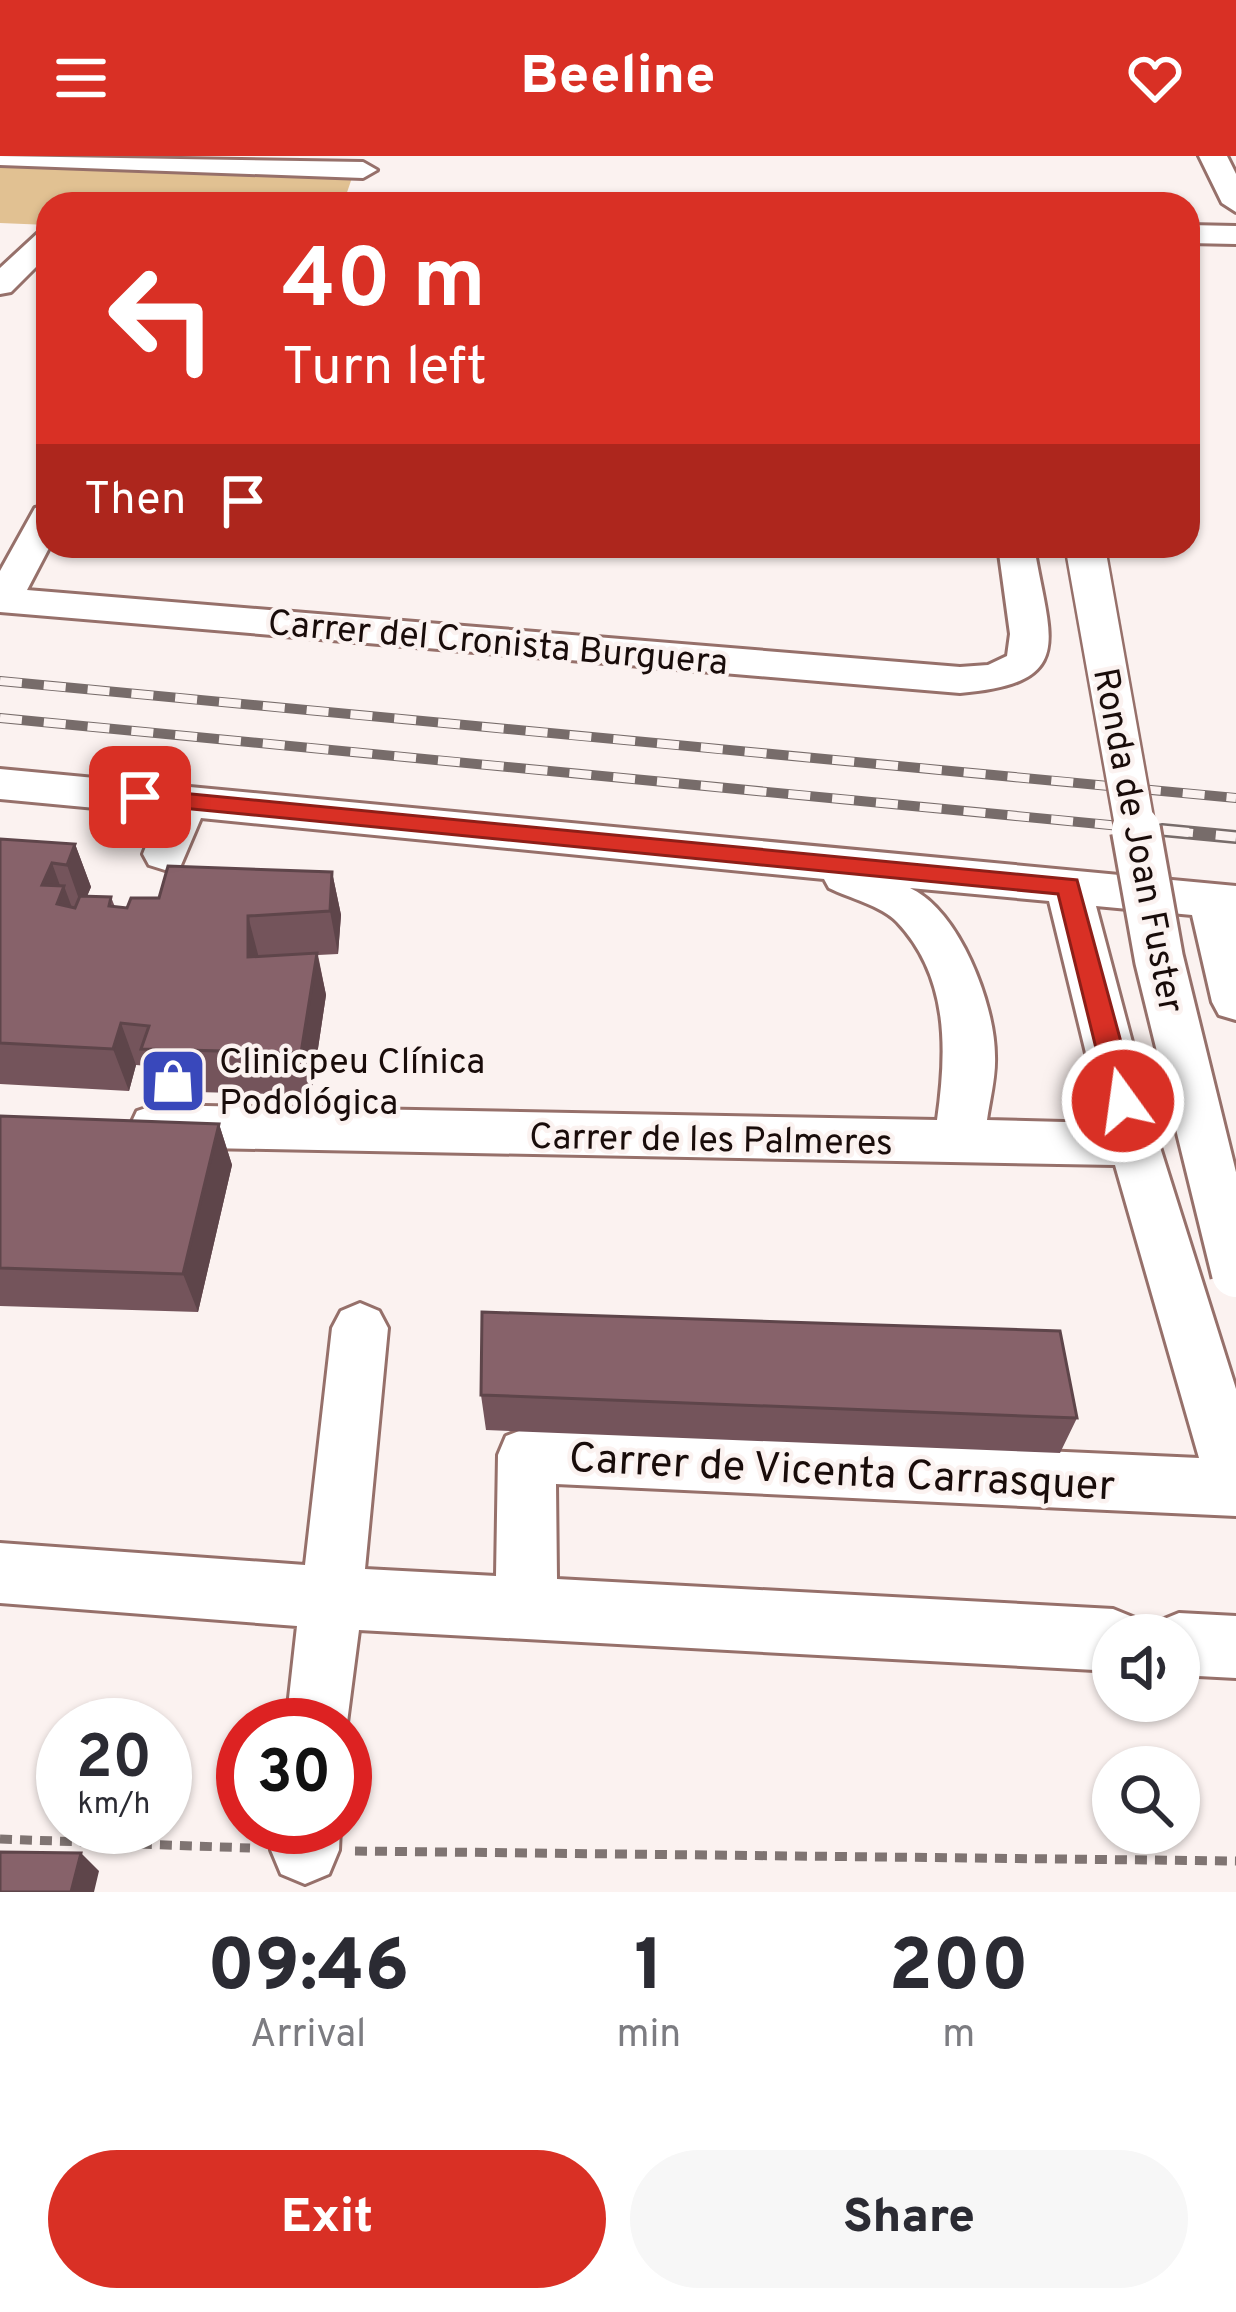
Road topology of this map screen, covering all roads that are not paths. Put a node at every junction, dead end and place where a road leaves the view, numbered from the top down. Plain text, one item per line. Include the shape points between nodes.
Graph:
1 (1214, 156) edge
2 (0, 157) edge
3 (366, 174) edge
4 (1236, 202) edge
5 (16, 230) dead end
6 (36, 233) edge
7 (1200, 234) edge
8 (1236, 236) edge
9 (36, 248) edge
10 (0, 285) edge
11 (36, 537) edge
12 (1018, 558) edge
13 (1087, 558) edge
14 (1, 600) edge
15 (0, 784) edge
16 (186, 802) junction
17 (165, 854) dead end
18 (796, 859) junction
19 (1068, 886) junction
20 (1224, 902) edge
21 (1236, 1002) edge
22 (96, 1124) edge
23 (959, 1143) junction
24 (1134, 1144) junction
25 (1236, 1273) edge
26 (360, 1328) dead end
27 (1236, 1486) edge
28 (0, 1573) edge
29 (332, 1598) junction
30 (526, 1606) junction
31 (1092, 1639) edge
32 (1200, 1645) edge
33 (1236, 1647) edge
34 (321, 1698) edge

1 - 4 street
2 - 3 street
5 - 6 street
7 - 8 street
9 - 10 street
11 - 14 street
12 - 14 street, Carrer del Cronista Burguera via 1026,663 995,676 936,678
13 - 25 street, Ronda de Joan Fuster, bridge via 1159,959
15 - 16 street
16 - 17 street
16 - 18 street
18 - 19 street
18 - 23 street via 910,907 944,954 962,995 971,1055
19 - 20 street
19 - 24 street, Ronda de Joan Fuster
20 - 21 street, Ronda de Joan Fuster
22 - 23 street, Carrer de les Palmeres
23 - 24 street, Carrer de les Palmeres
24 - 27 street, Ronda de Joan Fuster
26 - 29 street
27 - 30 street, Carrer de Vicenta Carrasquer via 527,1455
28 - 29 street
29 - 30 street
29 - 34 street
30 - 31 street
32 - 33 street

